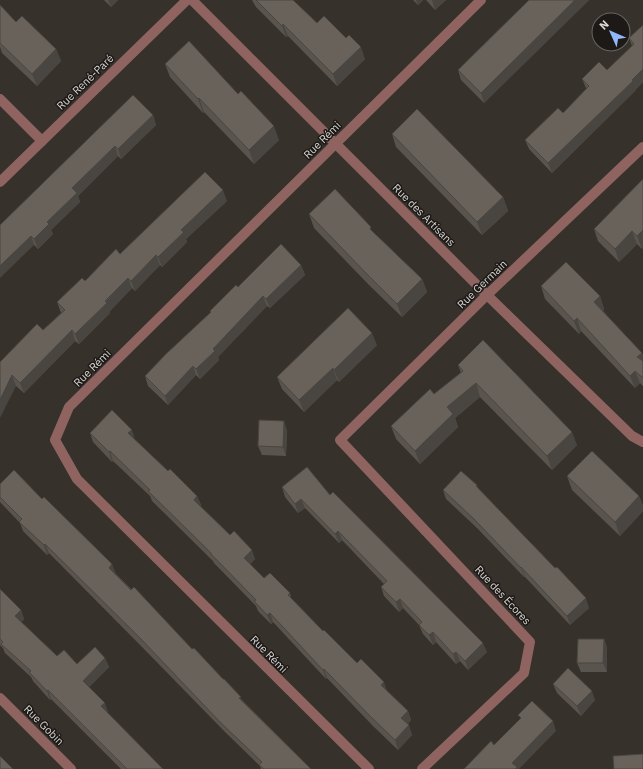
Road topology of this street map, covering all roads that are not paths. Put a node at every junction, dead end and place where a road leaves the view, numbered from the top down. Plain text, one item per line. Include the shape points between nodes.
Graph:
1 (187, 0) edge
2 (192, 0) edge
3 (481, 0) edge
4 (0, 99) edge
5 (42, 141) junction
6 (336, 144) junction
7 (643, 146) edge
8 (0, 182) edge
9 (487, 295) junction
10 (340, 440) joint
11 (643, 442) edge
12 (0, 698) edge
13 (71, 769) edge
14 (369, 769) edge
15 (422, 769) edge

1 - 5 street, Rue René-Paré
2 - 6 street, Rue des Artisans
3 - 6 street, Rue Rémi
4 - 5 street
5 - 8 street, Rue René-Paré
6 - 9 street, Rue des Artisans
6 - 14 street, Rue Rémi via 68,407 55,440 77,480
7 - 9 street, Rue Germain
9 - 10 street, Rue Germain
9 - 11 street, Rue des Artisans via 632,436
10 - 15 street, Rue des Écores via 530,642 524,673
12 - 13 street, Rue Gobin

